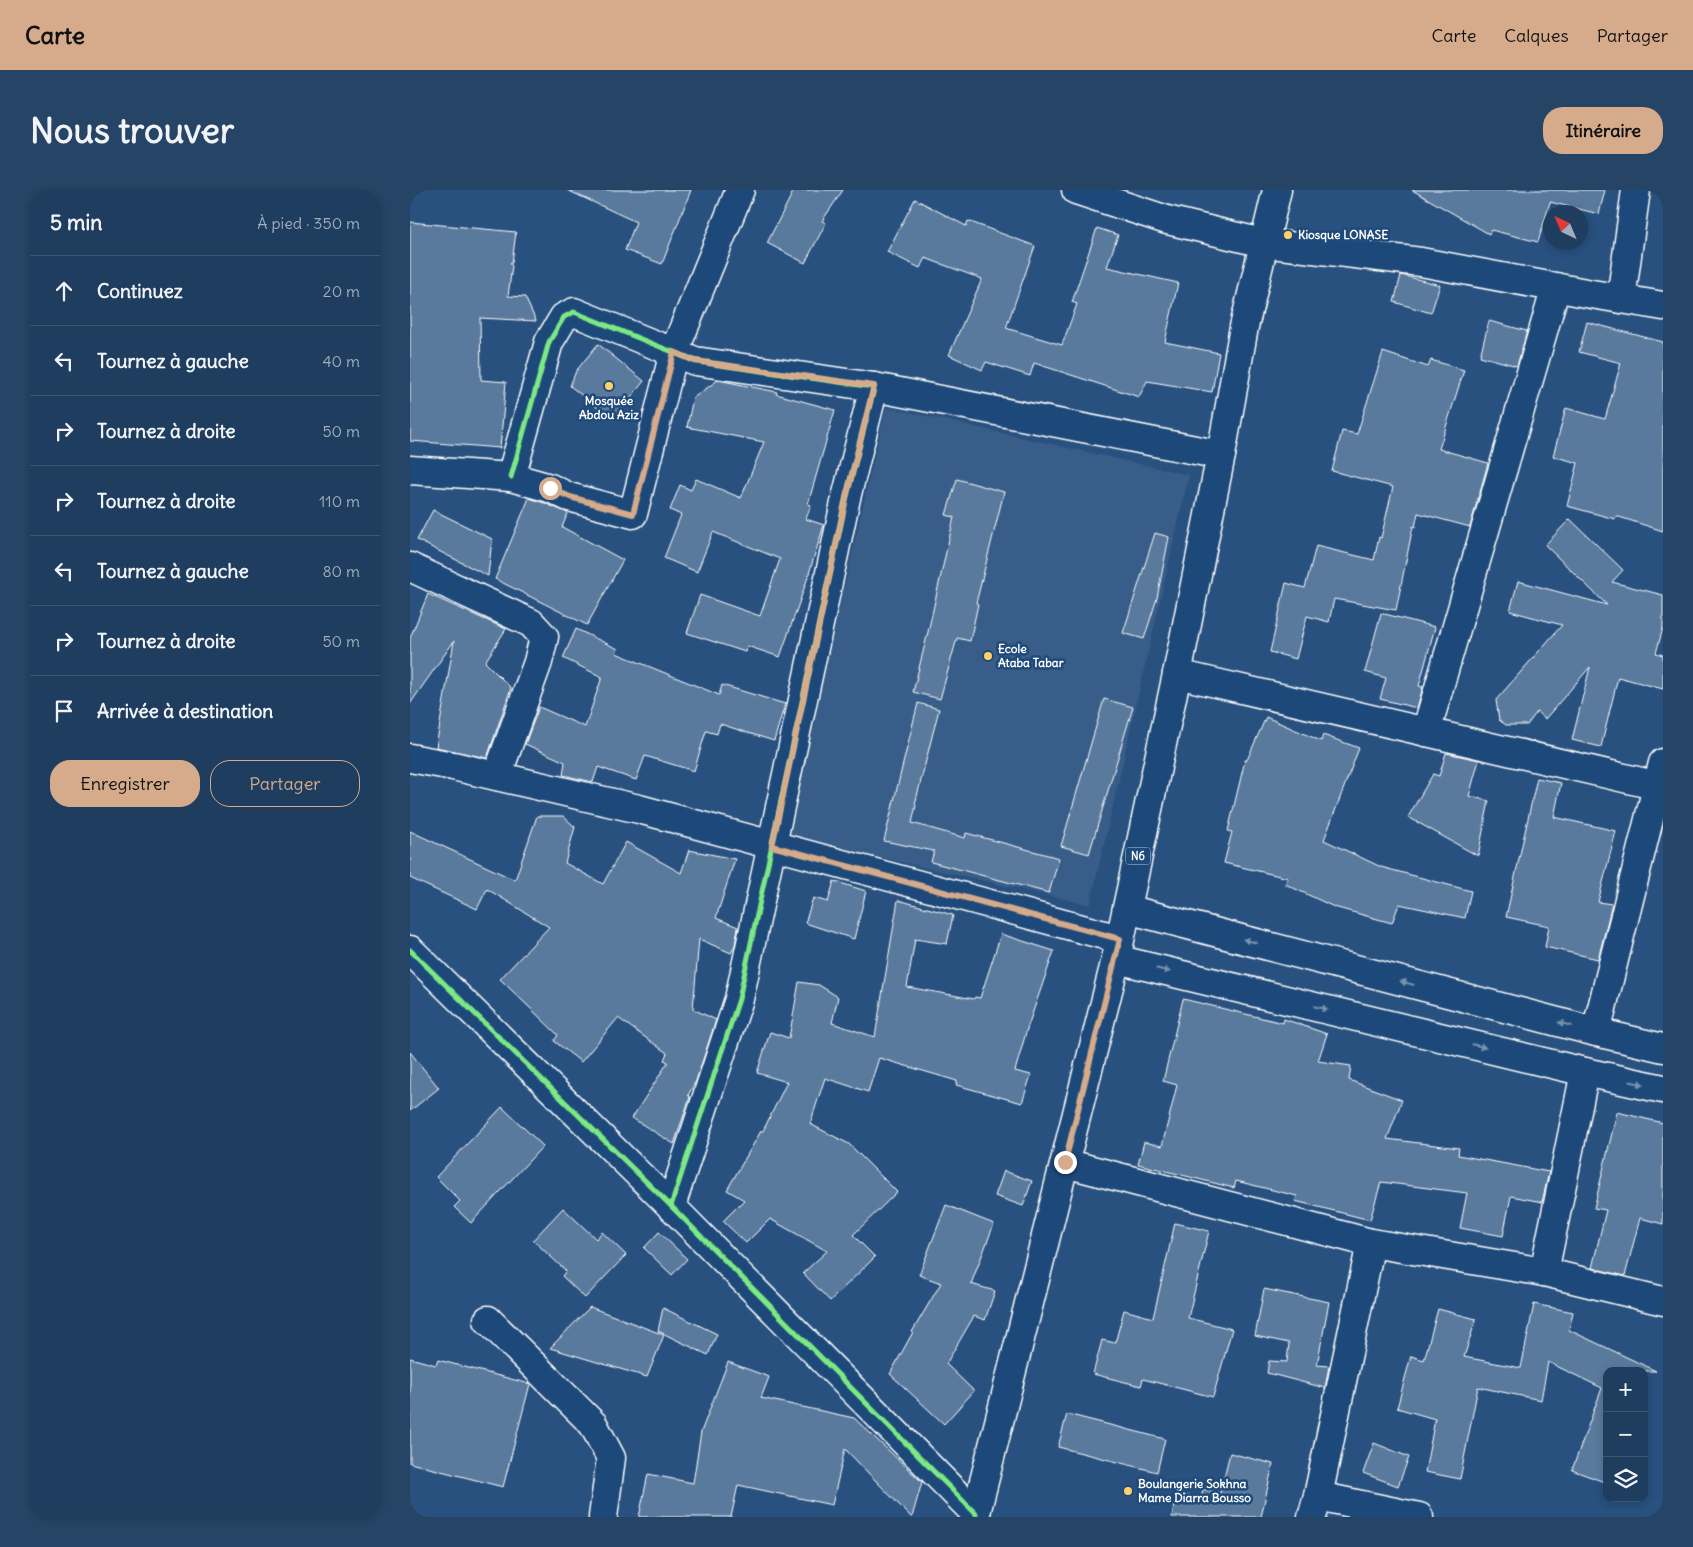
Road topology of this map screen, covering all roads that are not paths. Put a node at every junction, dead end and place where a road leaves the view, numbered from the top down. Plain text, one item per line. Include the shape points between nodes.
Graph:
1 (740, 190) edge
2 (1076, 190) edge
3 (1277, 190) edge
4 (1636, 190) edge
5 (1263, 243) junction
6 (1556, 287) junction
7 (1621, 299) junction
8 (1663, 306) edge
9 (674, 352) junction
10 (874, 386) junction
11 (1222, 455) junction
12 (410, 470) edge
13 (511, 476) junction
14 (410, 567) edge
15 (1177, 674) junction
16 (1426, 732) junction
17 (410, 758) edge
18 (497, 776) junction
19 (1661, 779) edge
20 (772, 846) junction
21 (1127, 909) junction
22 (1118, 949) junction
23 (410, 950) edge
24 (1596, 1032) junction
25 (1663, 1048) edge
26 (1585, 1072) junction
27 (1663, 1089) edge
28 (1065, 1162) junction
29 (671, 1206) junction
30 (1371, 1243) junction
31 (1544, 1272) junction
32 (1663, 1301) edge
33 (488, 1320) dead end
34 (1315, 1507) edge
35 (976, 1515) edge
36 (603, 1517) edge
37 (1418, 1517) edge

1 - 9 street
2 - 5 street via 1167,220
3 - 5 street, N6
4 - 7 street
5 - 6 street via 1421,262
5 - 11 street, N6 via 1244,327
6 - 7 street
6 - 16 street
7 - 8 street
9 - 10 street via 695,361
9 - 13 street via 574,312 564,317 549,342
9 - 13 street via 633,514 570,497
10 - 11 street
10 - 20 street via 846,498
11 - 15 street, N6
12 - 13 street
14 - 18 street via 531,623 544,637
15 - 16 street
15 - 21 street, N6
16 - 19 street
17 - 18 street
18 - 20 street
19 - 24 street
20 - 22 street
20 - 29 street via 738,999
21 - 22 street, N6
24 -> 21 street
22 -> 26 street
22 - 28 street, N6
23 - 29 street
24 - 25 street
26 -> 27 street
26 - 31 street
28 - 30 street
28 - 35 street, N6
29 - 35 street
30 - 31 street
30 - 34 street
31 - 32 street
33 - 36 street via 593,1424 611,1458
34 - 37 street

